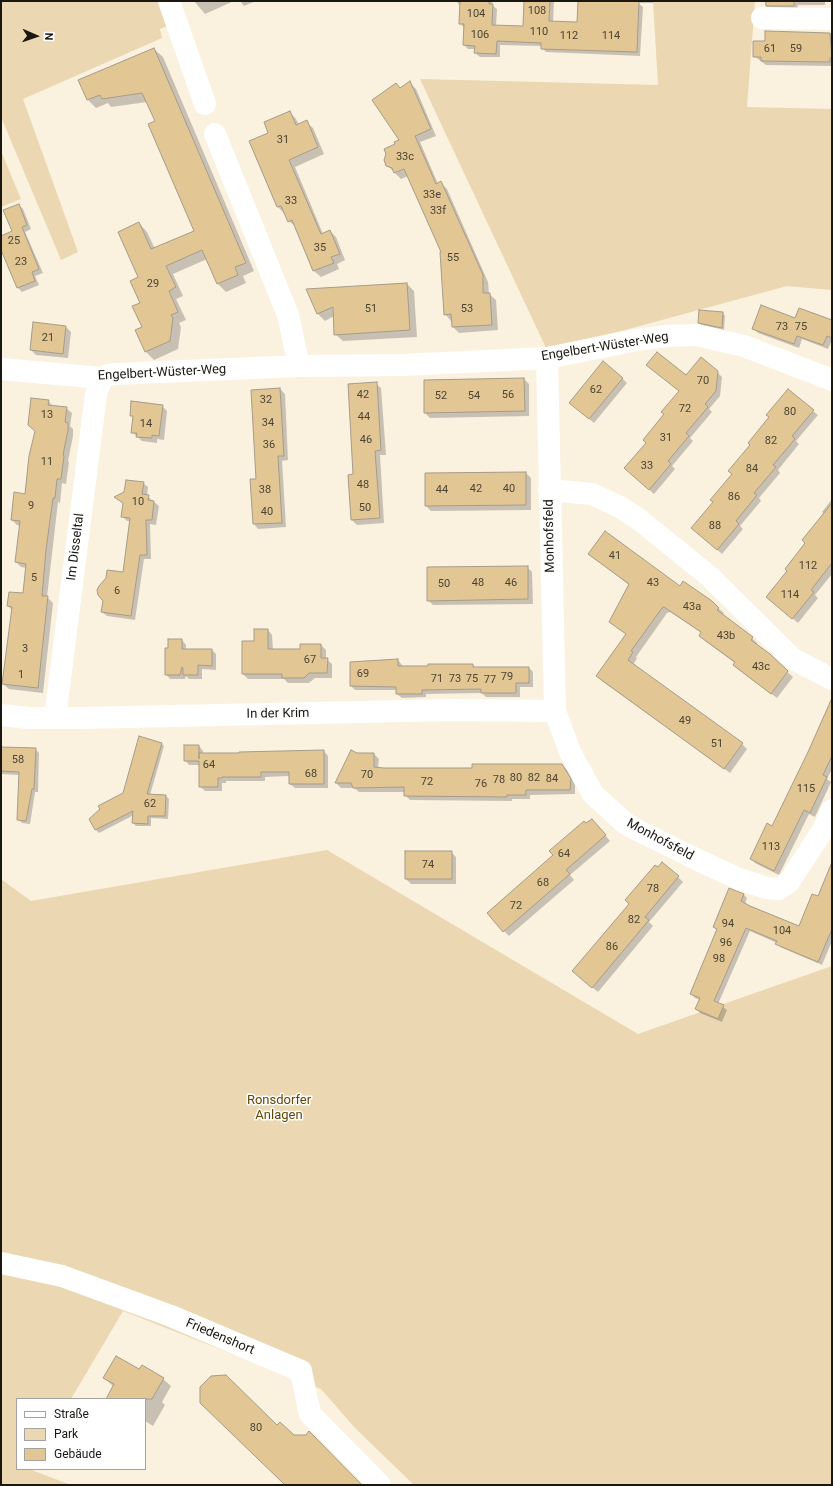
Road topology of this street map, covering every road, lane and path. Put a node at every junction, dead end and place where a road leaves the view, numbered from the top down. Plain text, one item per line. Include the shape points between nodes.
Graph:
1 (169, 1) edge
2 (807, 10) edge
3 (762, 18) dead end
4 (832, 19) edge
5 (205, 104) dead end
6 (215, 134) dead end
7 (547, 358) junction
8 (299, 366) junction
9 (1, 369) edge
10 (102, 378) junction
11 (832, 380) edge
12 (549, 490) junction
13 (832, 679) edge
14 (555, 711) junction
15 (1, 715) edge
16 (55, 718) junction
17 (832, 810) edge
18 (1, 1263) edge
19 (380, 1485) edge

1 - 5 street
2 - 3 street
2 - 4 street
6 - 8 street via 288,315
7 - 8 street, Engelbert-Wüster-Weg via 404,365
7 - 11 street, Engelbert-Wüster-Weg via 637,340 696,335 744,346
7 - 12 street, Monhofsfeld
8 - 10 street, Engelbert-Wüster-Weg via 115,374
9 - 10 street, Engelbert-Wüster-Weg
10 - 16 street, Im Disseltal via 96,394
12 - 13 street, Monhofsfeld via 592,494 631,514 709,576 793,659
12 - 14 street, Monhofsfeld
14 - 16 street, In der Krim via 453,710
14 - 17 street, Monhofsfeld via 570,752 593,794 626,824 739,879 779,889 789,882
15 - 16 street, In der Krim
18 - 19 street, Friedenshort via 62,1276 171,1316 301,1371 310,1414

